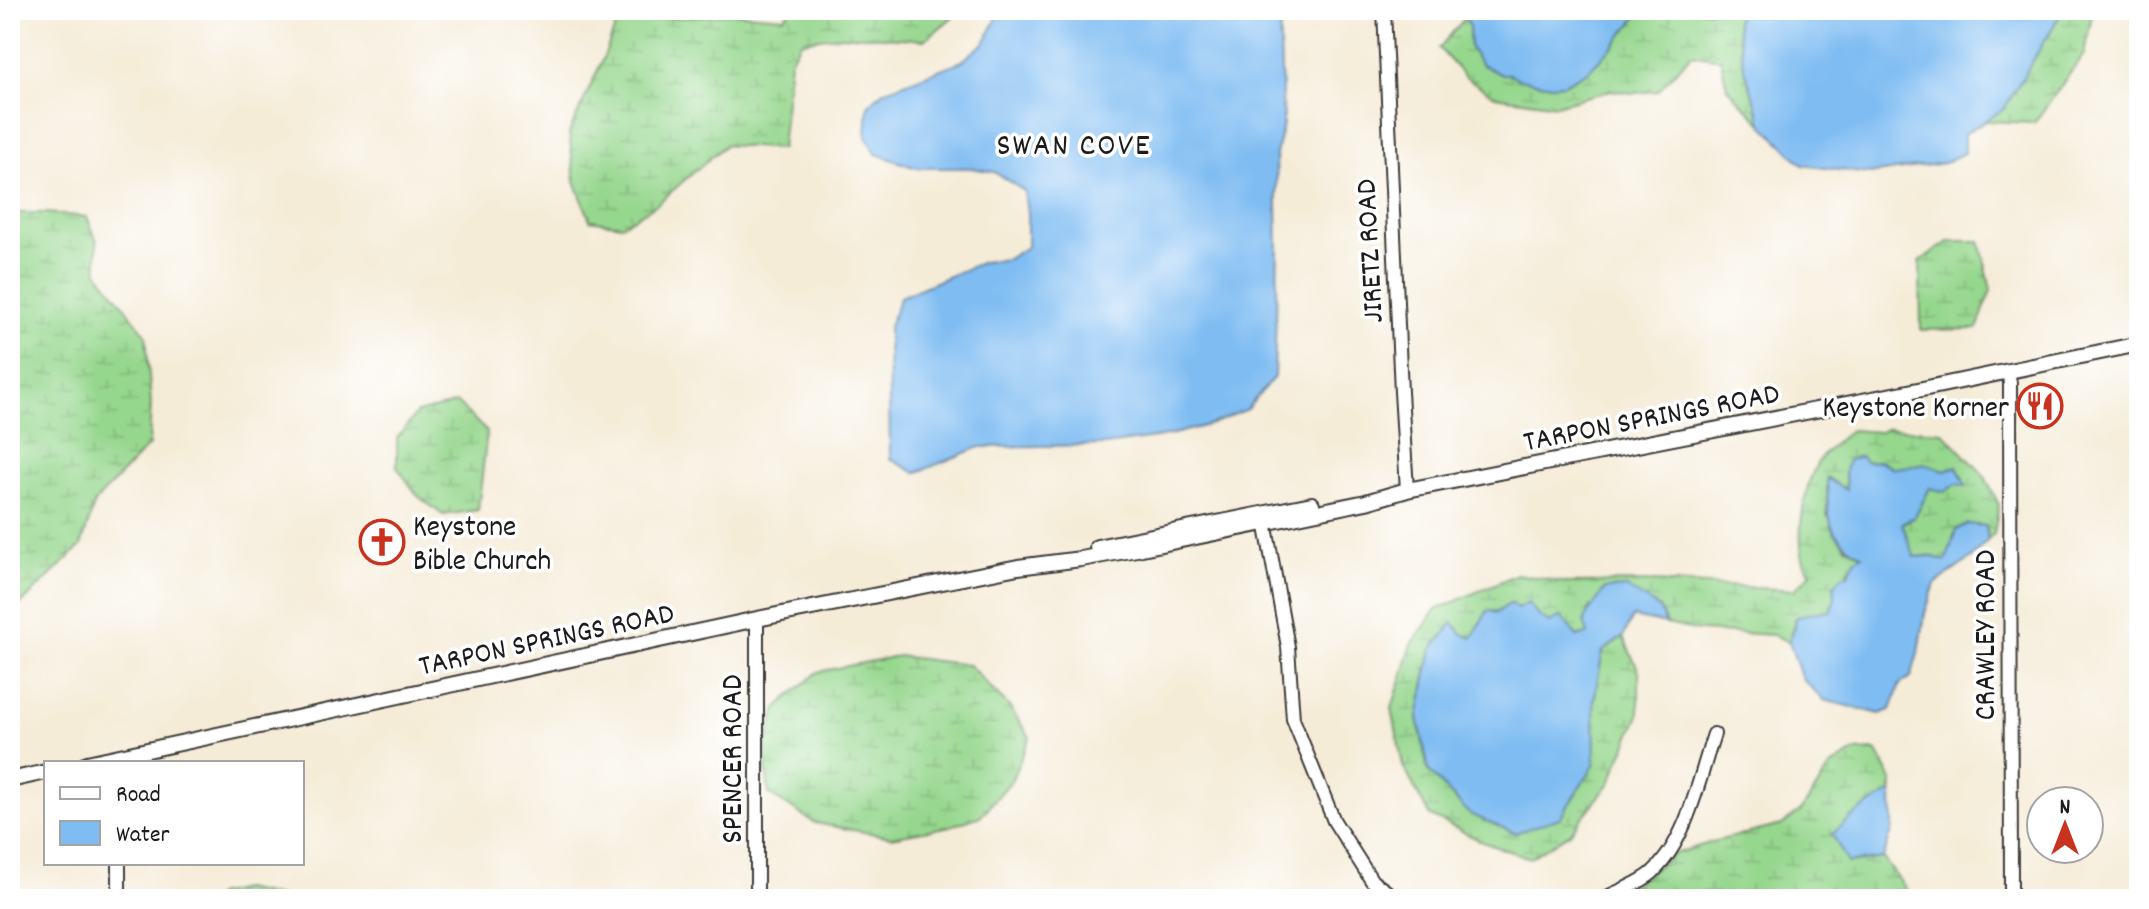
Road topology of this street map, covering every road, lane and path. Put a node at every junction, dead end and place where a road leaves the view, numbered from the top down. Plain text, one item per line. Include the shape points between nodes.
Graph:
1 (1384, 10) edge
2 (2139, 344) edge
3 (2008, 371) junction
4 (1407, 490) junction
5 (1265, 518) junction
6 (757, 619) junction
7 (1714, 734) dead end
8 (118, 760) edge
9 (44, 772) edge
10 (10, 780) edge
11 (119, 865) edge
12 (119, 899) edge
13 (757, 899) edge
14 (1397, 899) edge
15 (1603, 899) edge
16 (2011, 899) edge

1 - 4 street, JIRETZ ROAD
2 - 3 main road, TARPON SPRINGS ROAD
3 - 4 main road, TARPON SPRINGS ROAD
3 - 16 street, CRAWLEY ROAD
4 - 5 main road, TARPON SPRINGS ROAD
5 - 6 main road, TARPON SPRINGS ROAD via 1081,559
5 - 14 street via 1288,647 1293,719 1334,821 1372,881
6 - 8 main road, TARPON SPRINGS ROAD
6 - 13 street, SPENCER ROAD
7 - 15 street via 1670,852 1651,874
9 - 10 main road
11 - 12 street

